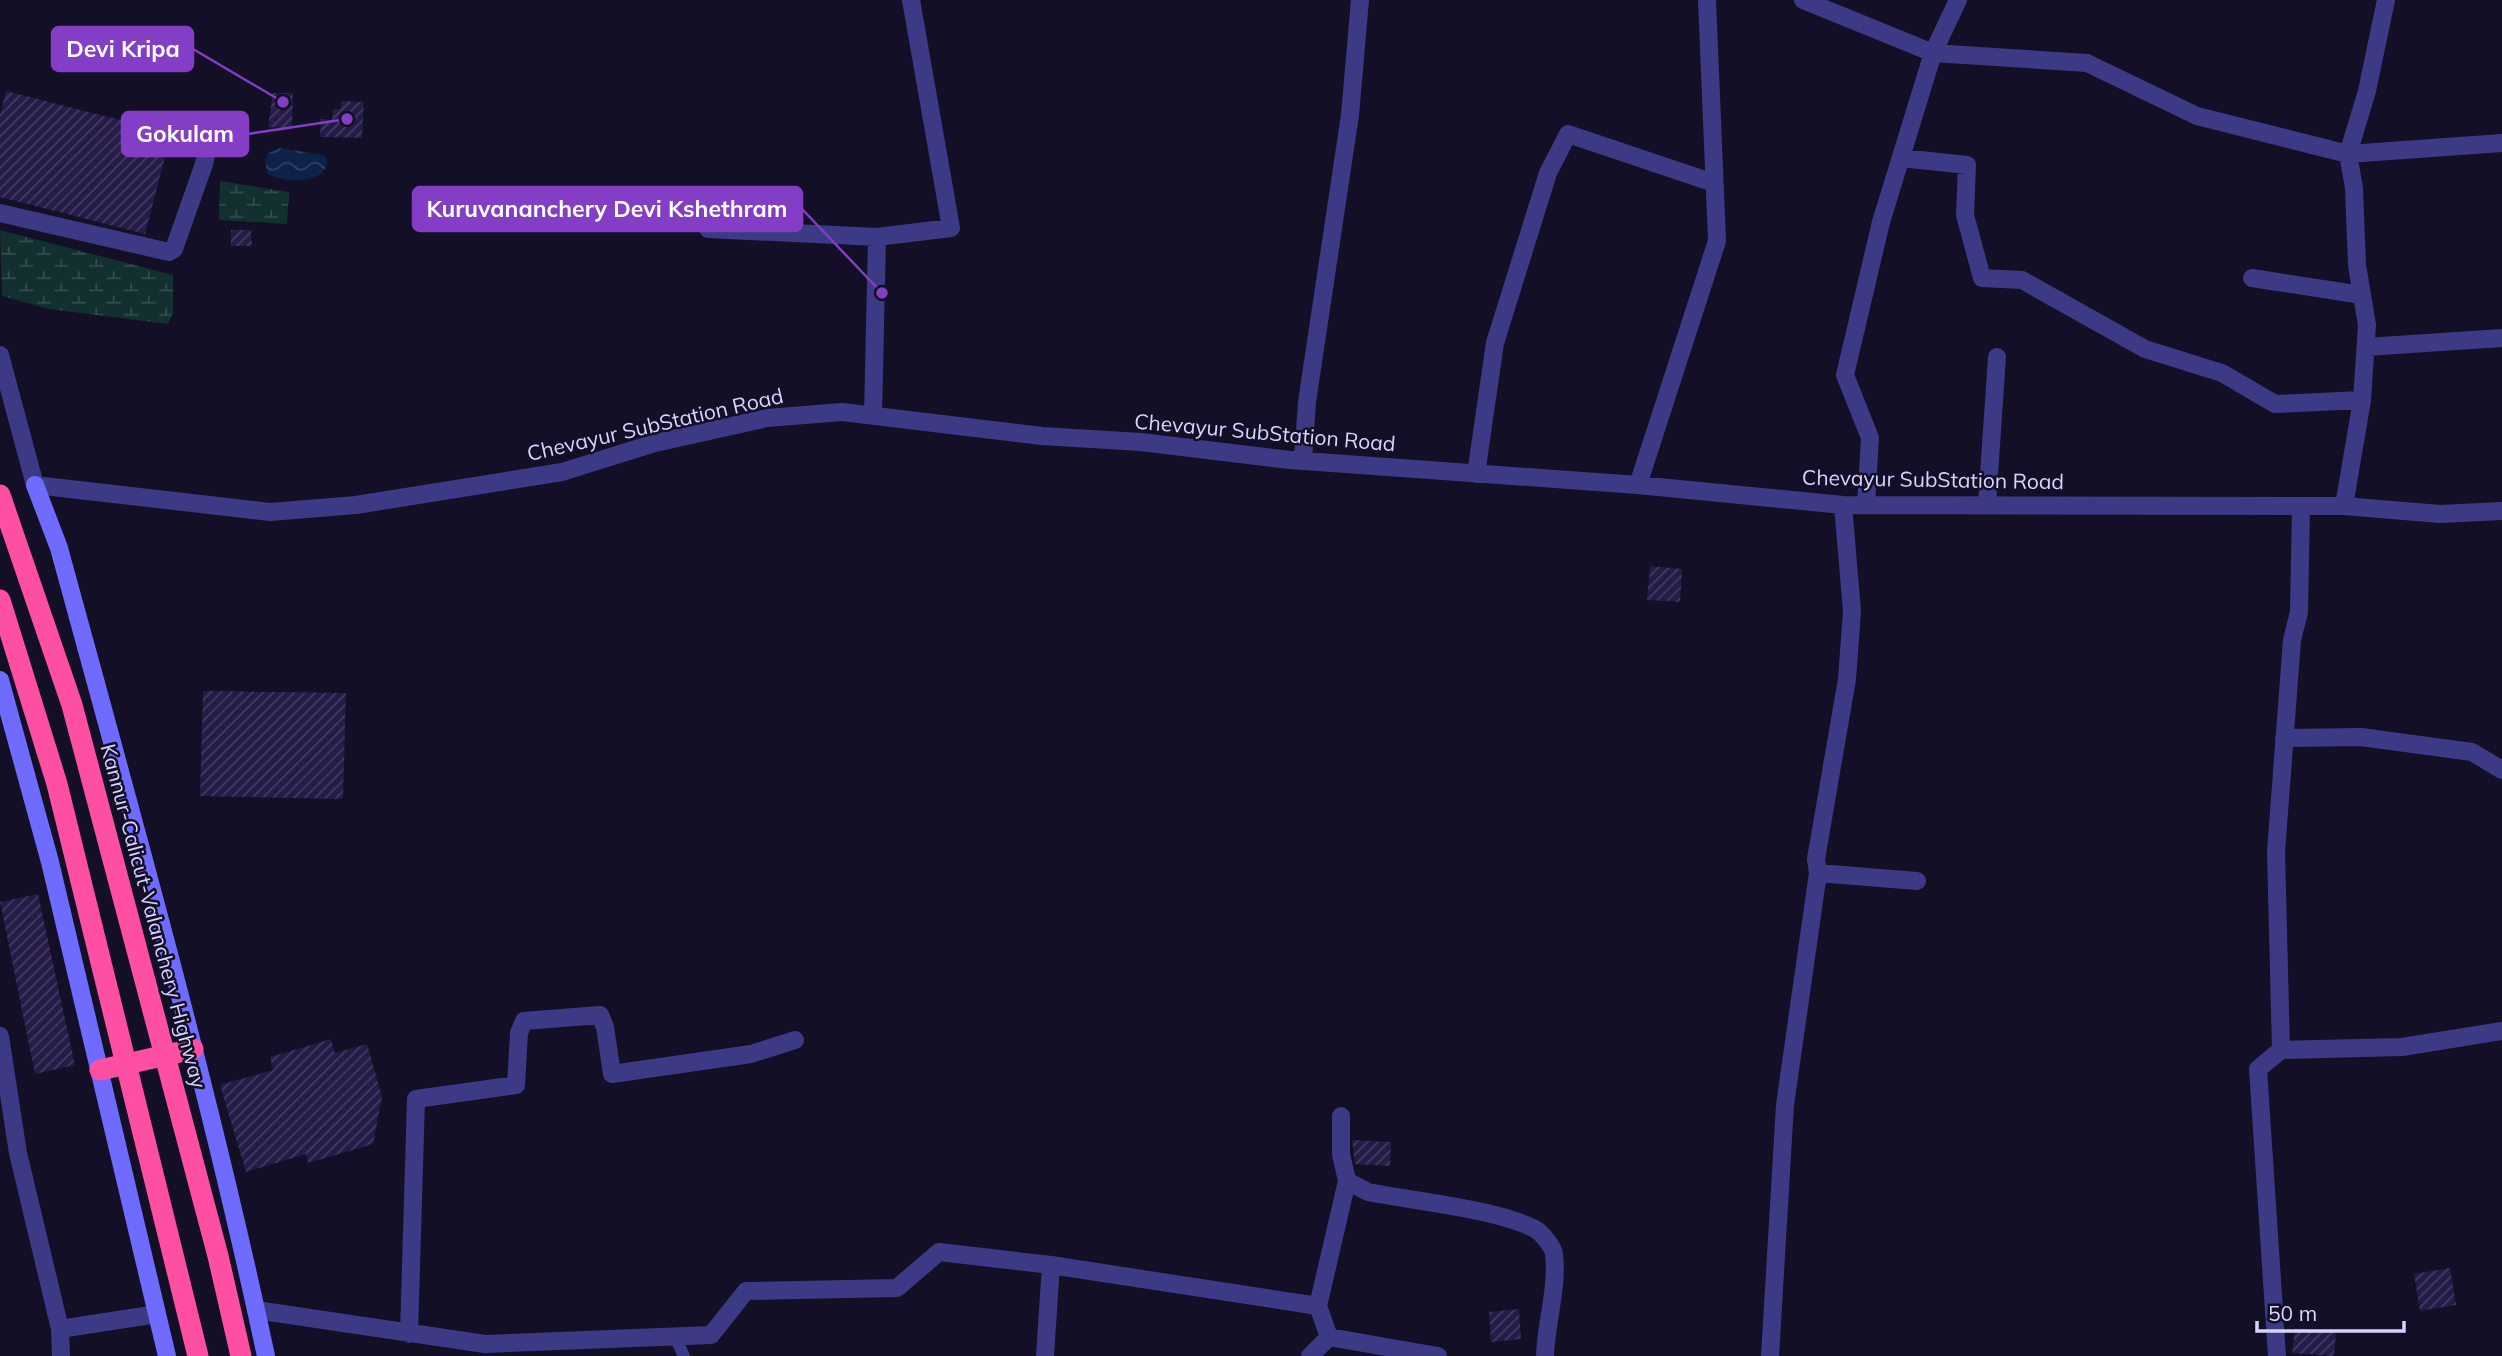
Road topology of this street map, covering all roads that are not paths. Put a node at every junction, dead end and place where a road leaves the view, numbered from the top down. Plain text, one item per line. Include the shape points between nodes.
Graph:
1 (911, 0) edge
2 (1360, 0) edge
3 (1707, 0) edge
4 (1803, 0) edge
5 (1958, 0) edge
6 (2386, 0) edge
7 (1933, 53) junction
8 (211, 133) dead end
9 (2502, 144) edge
10 (2348, 154) junction
11 (1901, 158) junction
12 (1714, 183) junction
13 (0, 213) edge
14 (708, 229) dead end
15 (877, 237) junction
16 (2252, 278) dead end
17 (2362, 295) junction
18 (2502, 338) edge
19 (2366, 348) junction
20 (0, 355) edge
21 (1997, 357) dead end
22 (2361, 400) junction
23 (873, 415) junction
24 (1303, 459) junction
25 (1476, 474) junction
26 (34, 485) junction
27 (1638, 485) junction
28 (0, 495) edge
29 (1987, 504) junction
30 (1843, 505) junction
31 (1866, 505) junction
32 (2301, 506) junction
33 (2344, 506) junction
34 (2502, 511) edge
35 (0, 600) edge
36 (0, 680) edge
37 (2284, 738) junction
38 (2502, 770) edge
39 (1818, 873) junction
40 (1917, 881) dead end
41 (2502, 1031) edge
42 (0, 1036) edge
43 (795, 1040) dead end
44 (194, 1049) junction
45 (2281, 1050) junction
46 (165, 1055) junction
47 (124, 1064) junction
48 (100, 1070) junction
49 (3, 1080) edge
50 (1341, 1116) dead end
51 (1347, 1181) junction
52 (1051, 1265) junction
53 (1318, 1306) junction
54 (257, 1310) junction
55 (157, 1314) junction
56 (60, 1329) junction
57 (409, 1334) junction
58 (675, 1336) junction
59 (1329, 1336) junction
60 (61, 1356) edge
61 (167, 1356) edge
62 (198, 1356) edge
63 (241, 1356) edge
64 (266, 1356) edge
65 (684, 1356) edge
66 (1045, 1356) edge
67 (1310, 1356) edge
68 (1438, 1356) edge
69 (1545, 1356) edge
70 (1770, 1356) edge
71 (2277, 1356) edge

1 - 15 street via 951,228
2 - 24 street via 1350,115 1307,402
3 - 12 street
4 - 7 street
5 - 7 street
6 - 10 street
7 - 10 street via 2087,63 2197,116
7 - 11 street
8 - 13 street via 200,176 169,252
9 - 10 street
10 - 17 street
11 - 22 street via 1967,165 1965,215 1982,278 2022,280 2145,349 2222,373 2275,404
11 - 31 street via 1845,375 1870,438
12 - 25 street via 1569,134 1548,173 1495,343
12 - 27 street via 1717,241
14 - 15 street
15 - 23 street
16 - 17 street
17 - 19 street
18 - 19 street
19 - 22 street
20 - 26 street
21 - 29 street
22 - 33 street
23 - 24 street, Chevayur SubStation Road via 1041,436
23 - 26 street, Chevayur SubStation Road via 842,412 767,418 655,443 562,472 356,505 270,512
24 - 25 street, Chevayur SubStation Road
25 - 27 street, Chevayur SubStation Road
26 - 44 street via 59,548
27 - 30 street, Chevayur SubStation Road
28 - 46 highway, Kannur-Calicut-Valanchery Highway via 72,705
29 - 31 street, Chevayur SubStation Road
29 - 32 street, Chevayur SubStation Road
30 - 31 street, Chevayur SubStation Road
30 - 39 street via 1852,611 1847,679 1816,859
32 - 33 street, Chevayur SubStation Road
32 - 37 street via 2298,612 2291,640
33 - 34 street, Chevayur SubStation Road via 2440,514
35 - 47 highway via 57,783
36 - 48 street
37 - 38 street via 2361,737 2472,752
37 - 45 street via 2276,852
39 - 40 street
39 - 70 street via 1785,1105
41 - 45 street via 2402,1046
42 - 49 street
43 - 57 street via 751,1054 612,1074 600,1015 524,1021 516,1086 416,1099
44 - 46 highway
44 - 54 street
45 - 71 street via 2258,1069
46 - 47 highway
46 - 63 highway, Kannur-Calicut-Valanchery Highway
47 - 48 highway
47 - 62 highway
48 - 55 street
49 - 56 street
50 - 51 street
51 - 53 street
51 - 69 street via 1368,1192 1507,1219 1538,1230 1554,1251
52 - 53 street
52 - 58 street via 939,1252 897,1288 746,1290 710,1335
52 - 66 street
53 - 59 street
54 - 57 street
54 - 64 street
55 - 56 street
55 - 61 street
56 - 60 street
57 - 58 street via 485,1344
58 - 65 lane
59 - 67 street
59 - 68 street

